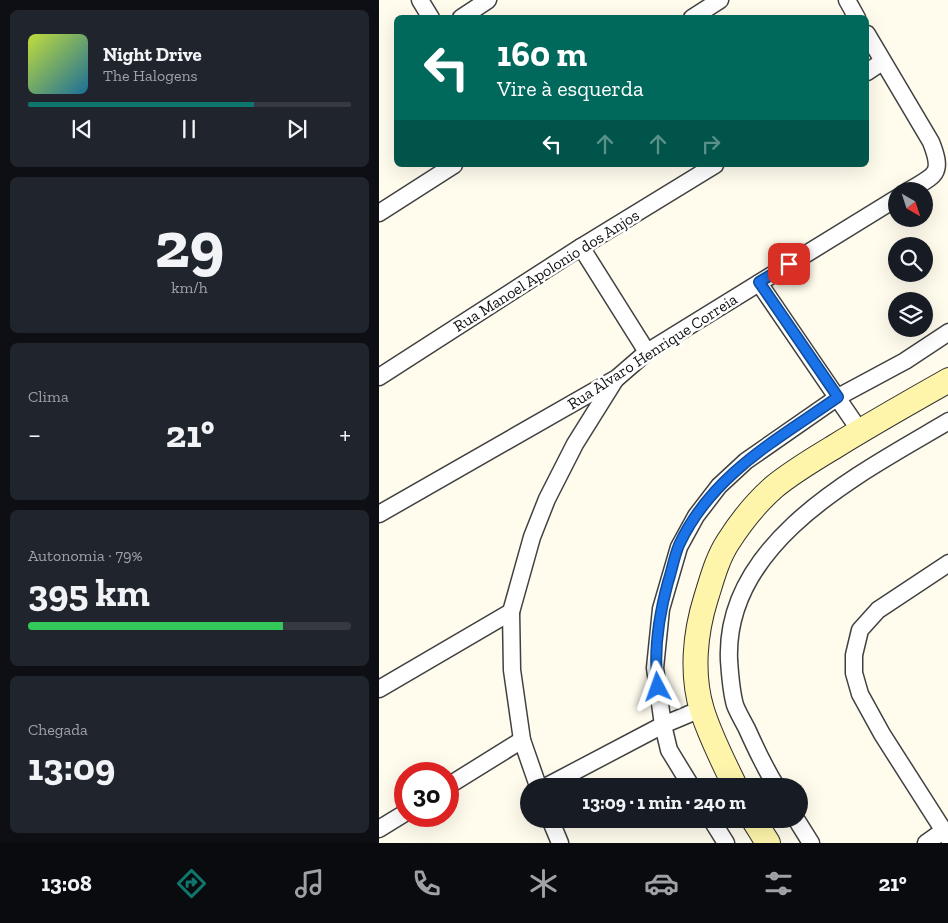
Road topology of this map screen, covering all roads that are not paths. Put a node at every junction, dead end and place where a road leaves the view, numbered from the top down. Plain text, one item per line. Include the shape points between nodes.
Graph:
1 (420, 0) edge
2 (489, 0) edge
3 (720, 0) edge
4 (847, 0) edge
5 (429, 15) edge
6 (466, 15) edge
7 (696, 15) edge
8 (855, 15) edge
9 (869, 38) edge
10 (882, 62) junction
11 (869, 71) edge
12 (452, 167) edge
13 (712, 167) edge
14 (922, 182) edge
15 (888, 203) edge
16 (379, 213) edge
17 (581, 248) junction
18 (759, 282) junction
19 (948, 332) edge
20 (647, 352) junction
21 (379, 377) edge
22 (617, 378) junction
23 (948, 380) edge
24 (838, 397) junction
25 (948, 421) edge
26 (860, 431) junction
27 (379, 514) edge
28 (948, 563) edge
29 (511, 612) junction
30 (379, 689) edge
31 (701, 709) junction
32 (663, 725) junction
33 (522, 740) junction
34 (535, 778) edge
35 (562, 778) edge
36 (686, 778) edge
37 (731, 778) edge
38 (771, 778) edge
39 (459, 779) edge
40 (394, 820) edge
41 (554, 828) edge
42 (717, 828) edge
43 (759, 828) edge
44 (802, 828) edge
45 (379, 829) edge
46 (946, 835) edge
47 (560, 843) edge
48 (726, 843) edge
49 (768, 843) edge
50 (811, 843) edge
51 (926, 843) edge

1 - 5 street
2 - 6 street
3 - 7 street
4 - 8 street
9 - 10 street
10 - 11 street
10 - 14 street via 938,159 936,172
12 - 16 street
13 - 17 street, Rua Manoel Apolonio dos Anjos
15 - 18 street, Rua Alvaro Henrique Correia
17 - 20 street
17 - 21 street, Rua Manoel Apolonio dos Anjos
18 - 20 street, Rua Alvaro Henrique Correia
18 - 24 street
19 - 24 street via 905,361
20 - 22 street, Rua Alvaro Henrique Correia
22 - 27 street, Rua Alvaro Henrique Correia
22 - 29 street via 575,444 547,499 532,537
23 - 26 main road
24 - 26 street
24 - 32 street via 746,461 695,516 679,546 661,609 655,668
25 - 38 street via 848,482 809,511 771,549 750,578 735,610 729,643 730,672 735,705
26 - 31 main road via 774,488 727,543 701,613 696,676
28 - 46 street via 878,610 860,630 854,655 854,673 860,694
29 - 30 street
29 - 33 street via 512,670
31 - 32 street
31 - 37 main road
32 - 35 street
32 - 36 street via 669,750
33 - 34 street
33 - 39 street
40 - 45 street
41 - 47 street
42 - 48 street
43 - 49 main road
44 - 50 street
46 - 51 street

